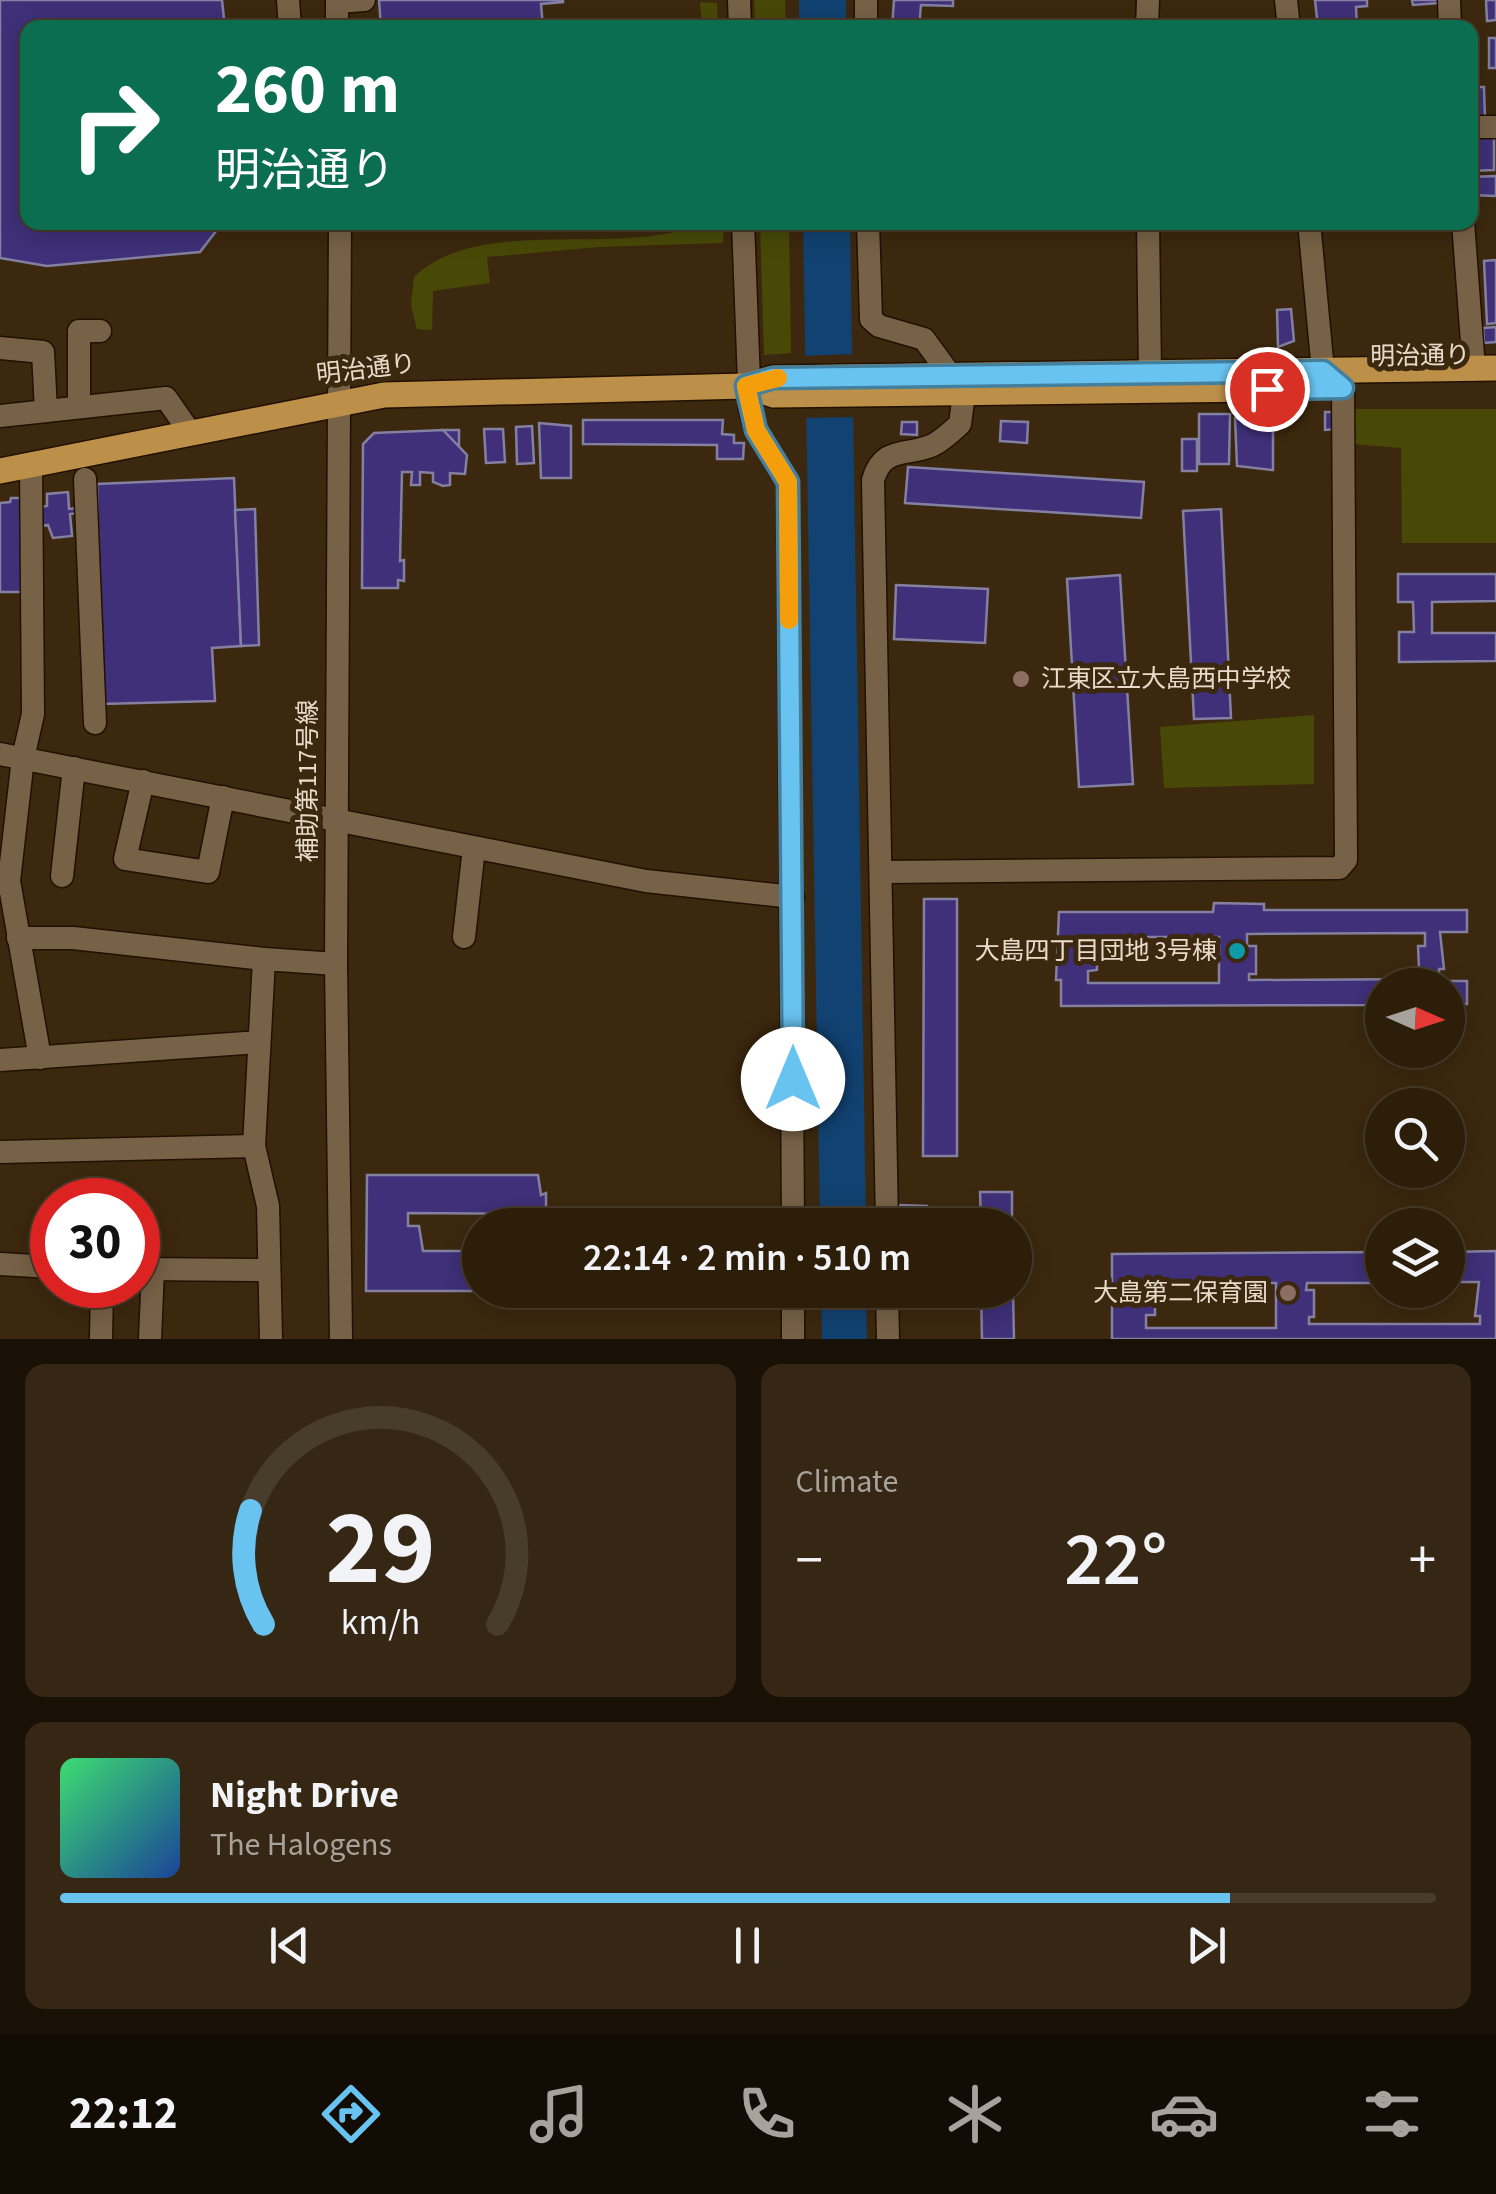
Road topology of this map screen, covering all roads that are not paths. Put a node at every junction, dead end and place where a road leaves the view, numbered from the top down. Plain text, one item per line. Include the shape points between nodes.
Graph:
1 (364, 0) edge
2 (337, 1) edge
3 (340, 230) edge
4 (743, 230) edge
5 (868, 230) edge
6 (1148, 230) edge
7 (1310, 230) edge
8 (1463, 230) edge
9 (100, 332) dead end
10 (0, 348) edge
11 (1485, 368) edge
12 (1150, 373) junction
13 (1333, 379) junction
14 (957, 385) junction
15 (1496, 385) edge
16 (746, 386) junction
17 (339, 401) junction
18 (79, 408) junction
19 (46, 411) junction
20 (0, 416) edge
21 (190, 431) junction
22 (31, 464) junction
23 (0, 471) edge
24 (85, 480) dead end
25 (95, 723) dead end
26 (12, 756) edge
27 (74, 768) junction
28 (143, 781) junction
29 (224, 797) junction
30 (336, 821) junction
31 (474, 848) junction
32 (882, 872) junction
33 (62, 876) dead end
34 (793, 897) junction
35 (6, 913) edge
36 (464, 937) dead end
37 (18, 938) junction
38 (264, 959) junction
39 (336, 964) junction
40 (12, 978) edge
41 (259, 1042) junction
42 (40, 1058) junction
43 (0, 1060) edge
44 (254, 1146) junction
45 (0, 1152) edge
46 (793, 1208) edge
47 (886, 1208) edge
48 (0, 1264) edge
49 (30, 1266) edge
50 (160, 1269) edge
51 (270, 1270) junction
52 (102, 1308) edge
53 (148, 1308) edge
54 (793, 1308) edge
55 (887, 1308) edge
56 (101, 1339) edge
57 (150, 1339) edge
58 (271, 1339) edge
59 (341, 1339) edge
60 (793, 1339) edge
61 (888, 1339) edge

1 - 2 street
3 - 17 street, 補助第117号線
4 - 16 street
5 - 14 street via 871,319 924,339
6 - 12 street
7 - 13 street
8 - 11 street
9 - 18 street via 79,330
10 - 19 street via 43,352
11 - 13 main road, 明治通り
12 - 13 main road, 明治通り
12 - 14 main road, 明治通り
13 - 14 main road, 明治通り
13 - 15 main road, 明治通り
13 - 32 street via 1346,860 1338,868
14 - 16 main road, 明治通り
14 - 32 street via 960,424 935,444 890,454 873,480
16 - 17 main road, 明治通り via 434,391
16 - 34 street via 756,430 788,482
17 - 21 main road, 明治通り
17 - 30 street, 補助第117号線
18 - 19 street
18 - 21 street via 166,398
19 - 20 street
21 - 22 main road, 明治通り
22 - 23 main road, 明治通り
22 - 26 street via 33,714
24 - 25 street
26 - 27 street
26 - 35 street
27 - 28 street
27 - 33 street
28 - 29 street
28 - 29 street via 125,859 208,872
29 - 30 street
30 - 31 street
30 - 39 street, 補助第117号線
31 - 34 street via 646,880
31 - 36 street
32 - 47 street
34 - 46 street
35 - 37 street
37 - 38 street
37 - 40 street
38 - 39 street
38 - 41 street
39 - 59 street, 補助第117号線
40 - 42 street
41 - 42 street
41 - 44 street
42 - 43 street
44 - 45 street
44 - 51 street via 268,1206
48 - 49 street
50 - 51 street
51 - 58 street
52 - 56 street
53 - 57 street
54 - 60 street
55 - 61 street

